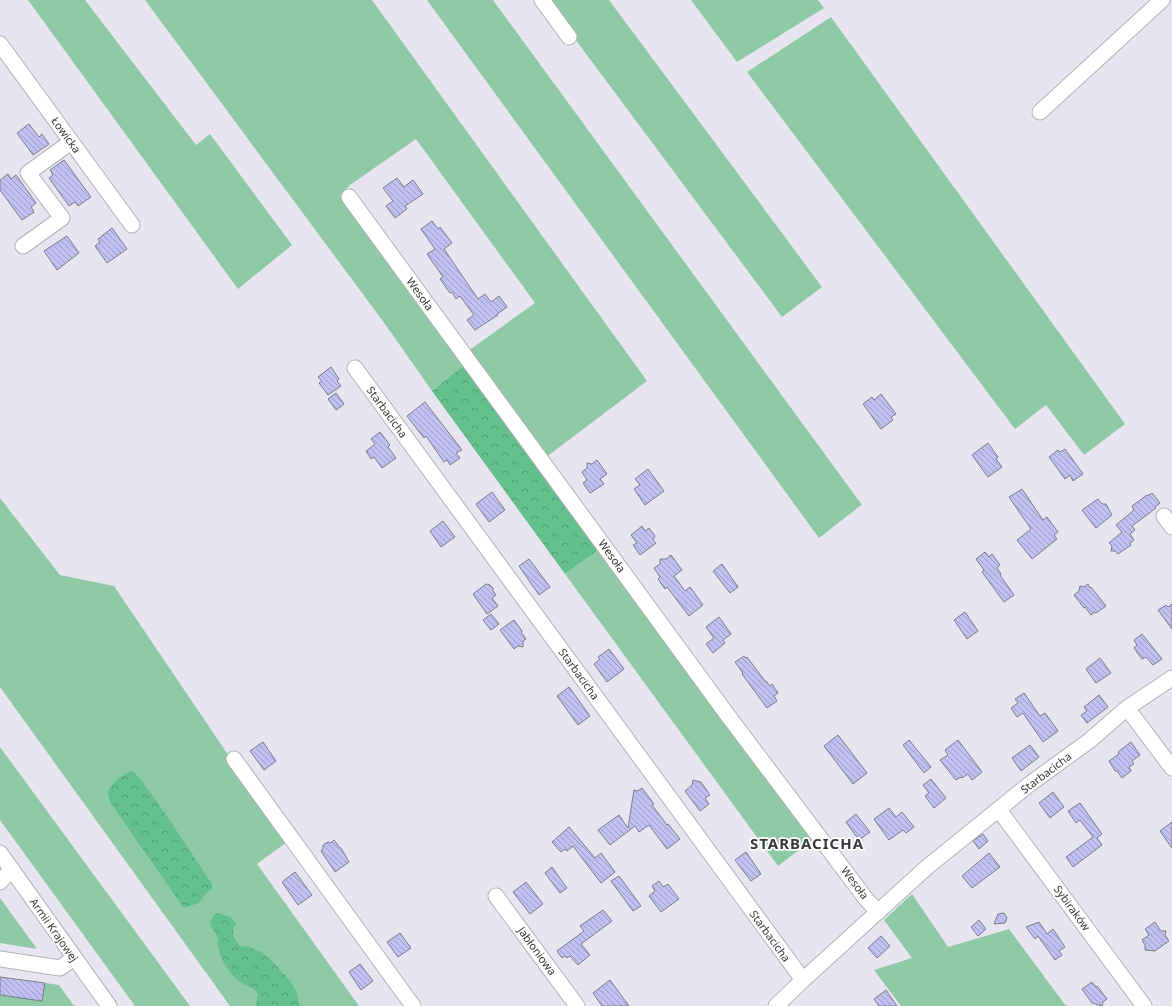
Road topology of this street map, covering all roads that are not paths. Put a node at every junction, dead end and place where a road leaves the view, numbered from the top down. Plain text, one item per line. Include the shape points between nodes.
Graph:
1 (542, 0) edge
2 (1162, 0) edge
3 (569, 37) dead end
4 (0, 44) edge
5 (1040, 112) dead end
6 (71, 142) junction
7 (349, 197) dead end
8 (132, 225) dead end
9 (23, 246) dead end
10 (355, 368) dead end
11 (1172, 678) edge
12 (1127, 708) junction
13 (234, 759) dead end
14 (1172, 768) edge
15 (999, 810) junction
16 (0, 853) edge
17 (12, 869) junction
18 (0, 882) edge
19 (496, 896) dead end
20 (878, 912) junction
21 (0, 958) edge
22 (74, 958) junction
23 (803, 980) junction
24 (109, 1006) edge
25 (413, 1006) edge
26 (577, 1006) edge
27 (776, 1006) edge
28 (1144, 1006) edge

1 - 3 street
2 - 5 street
4 - 6 street, Łowicka
6 - 8 street, Łowicka
6 - 9 street via 28,173 62,218
7 - 20 street, Wesoła via 722,707
10 - 23 street, Starbacicha
11 - 12 street, Starbacicha
12 - 14 street
12 - 15 street, Starbacicha
13 - 25 street
15 - 20 street, Starbacicha via 926,868
15 - 28 street, Sybiraków
16 - 17 street, Armii Krajowej
17 - 18 street
17 - 22 street, Armii Krajowej
19 - 26 street, Jabłoniowa
20 - 23 street, Starbacicha
21 - 22 street via 60,968
22 - 24 street, Armii Krajowej
23 - 27 street, Starbacicha

